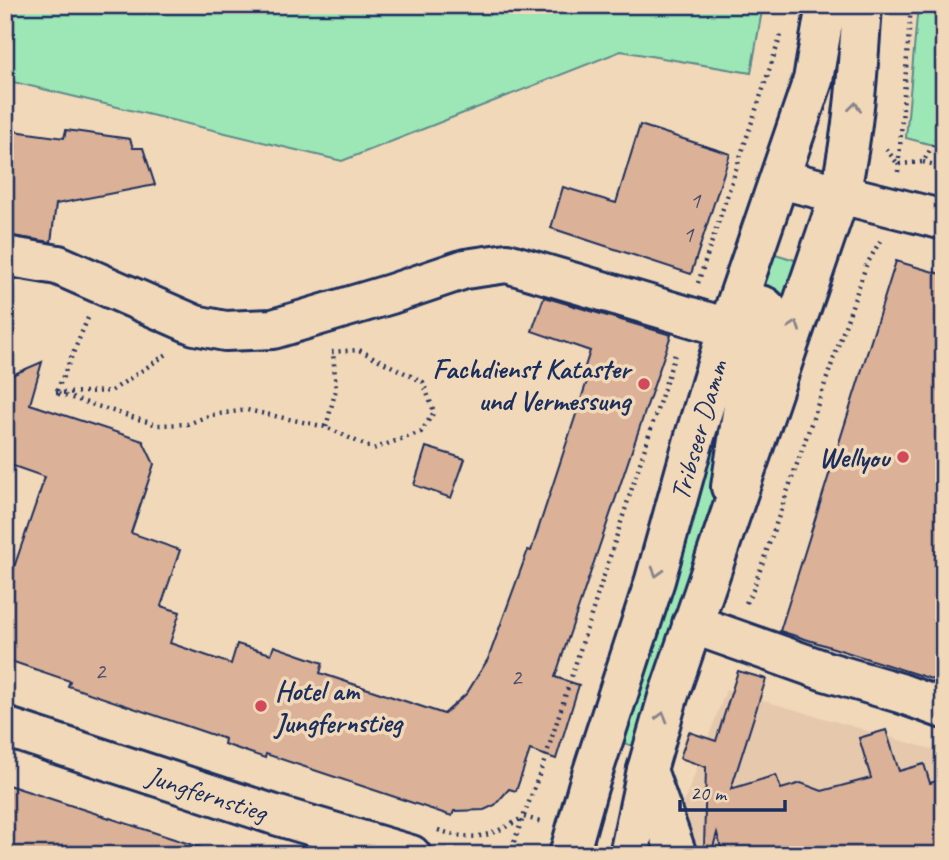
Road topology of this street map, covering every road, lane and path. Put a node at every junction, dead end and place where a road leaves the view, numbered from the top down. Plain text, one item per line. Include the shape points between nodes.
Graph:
1 (826, 5) edge
2 (862, 5) edge
3 (911, 5) edge
4 (781, 33) dead end
5 (944, 126) edge
6 (923, 162) junction
7 (899, 164) junction
8 (944, 167) edge
9 (780, 179) junction
10 (840, 194) junction
11 (891, 207) junction
12 (944, 220) edge
13 (5, 257) edge
14 (102, 285) junction
15 (687, 316) junction
16 (728, 328) junction
17 (171, 351) dead end
18 (319, 351) dead end
19 (333, 352) junction
20 (56, 393) junction
21 (326, 426) junction
22 (727, 524) junction
23 (692, 624) junction
24 (728, 637) junction
25 (944, 709) edge
26 (5, 727) edge
27 (648, 770) junction
28 (411, 855) edge
29 (509, 855) edge
30 (569, 855) edge
31 (629, 855) edge
32 (677, 855) edge

1 - 9 main road, Tribseer Damm via 813,80
10 -> 2 main road, Tribseer Damm via 856,100
3 - 7 path
4 - 15 path
5 - 6 path
6 - 7 path
6 - 8 path
7 - 11 path
9 - 10 main road
9 - 16 main road, Tribseer Damm
10 - 11 main road
22 -> 10 main road, Tribseer Damm
11 - 12 main road
11 - 24 path via 753,590
13 - 14 main road via 58,265
14 - 15 main road via 195,325 225,331 273,329 466,269 507,263
14 - 20 path
15 - 16 main road
15 - 29 path via 544,762
16 - 22 main road via 747,308 759,304 769,310 745,393
16 -> 30 main road, Tribseer Damm
17 - 20 path via 111,391
18 - 19 path
19 - 21 path via 336,389
19 - 21 path via 359,350 423,382 434,412 421,432 373,449
20 - 21 path via 157,425 188,424 247,410
22 - 23 main road, Tribseer Damm
23 - 24 main road
27 -> 23 main road, Tribseer Damm
24 - 25 main road
26 - 28 main road, Jungfernstieg
27 - 31 main road, Tribseer Damm
27 - 32 main road

